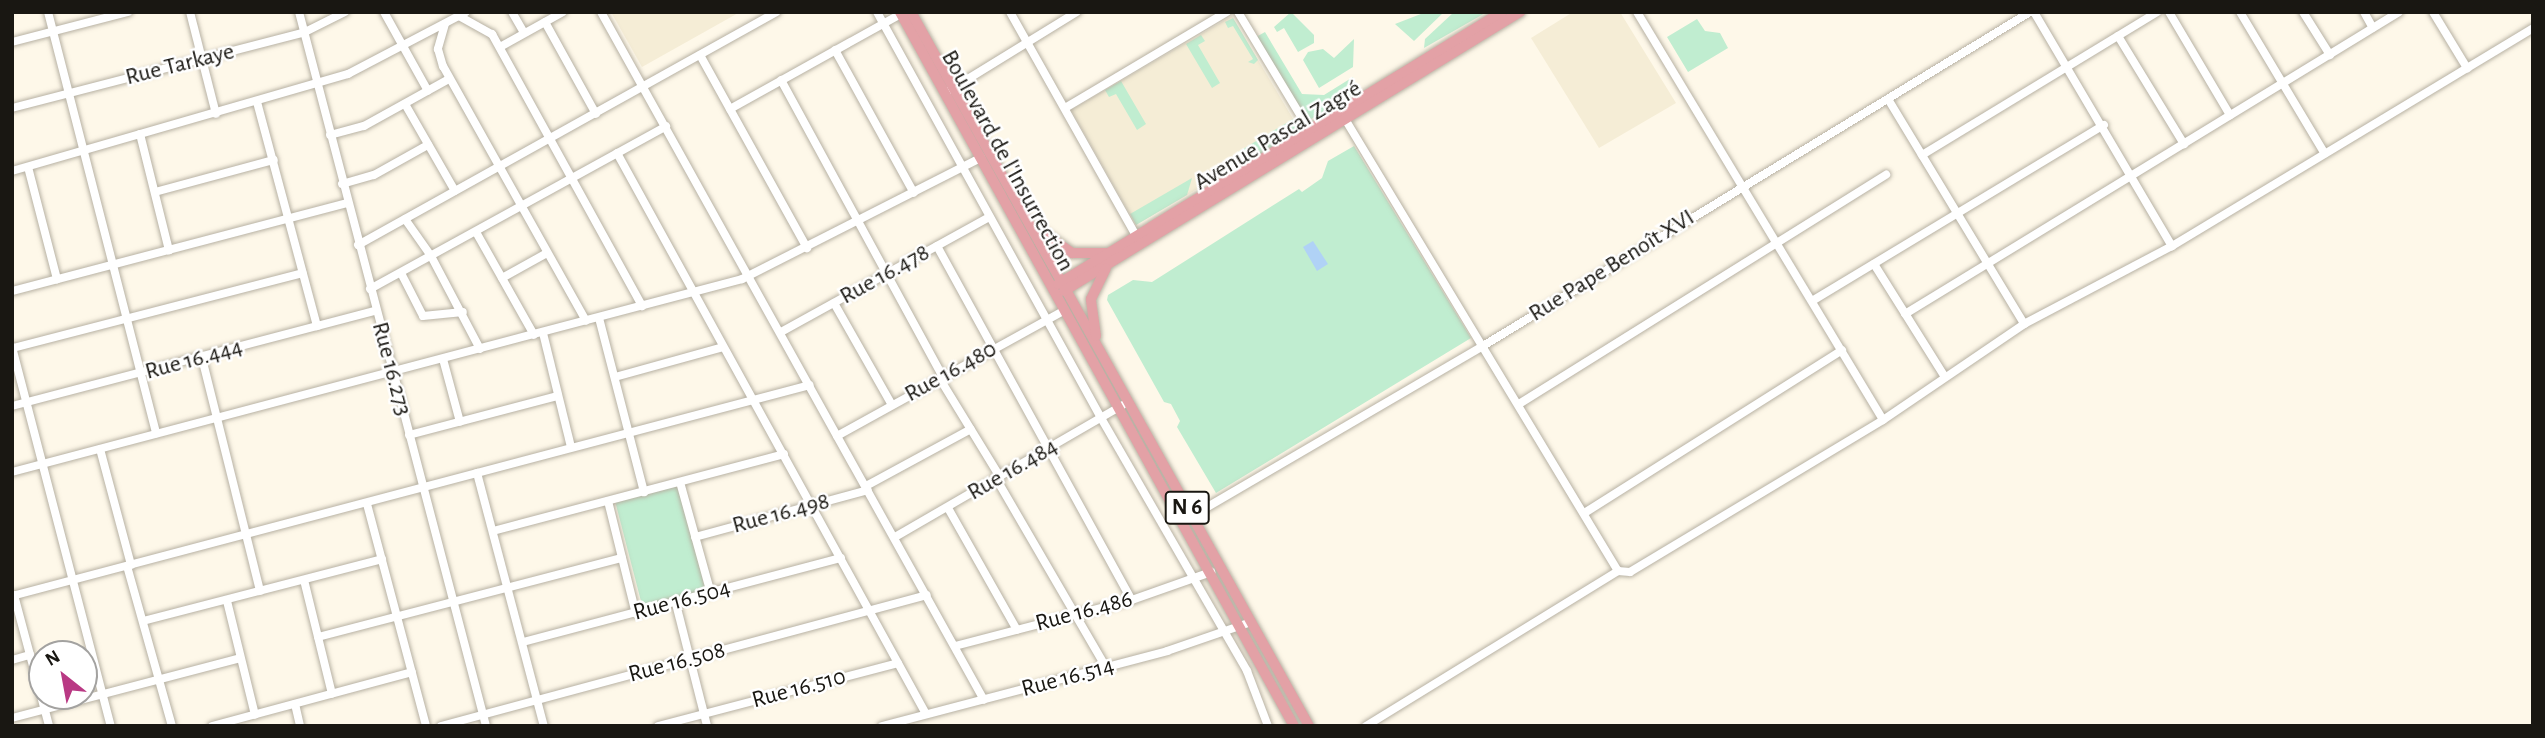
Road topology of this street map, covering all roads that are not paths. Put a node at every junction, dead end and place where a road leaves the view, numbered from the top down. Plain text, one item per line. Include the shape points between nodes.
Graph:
1 (48, 12) edge
2 (128, 12) edge
3 (190, 12) edge
4 (299, 12) edge
5 (345, 12) edge
6 (384, 12) edge
7 (512, 12) edge
8 (563, 12) edge
9 (601, 12) edge
10 (776, 12) edge
11 (877, 12) edge
12 (1010, 12) edge
13 (1076, 12) edge
14 (1227, 12) edge
15 (1238, 12) edge
16 (1502, 12) edge
17 (1520, 12) edge
18 (1637, 12) edge
19 (2032, 12) edge
20 (2157, 12) edge
21 (2169, 12) edge
22 (2240, 12) edge
23 (2303, 12) edge
24 (2364, 12) edge
25 (2399, 12) edge
26 (2433, 12) edge
27 (904, 13) edge
28 (454, 17) edge
29 (545, 22) junction
30 (884, 23) junction
31 (2373, 28) junction
32 (2533, 28) edge
33 (53, 32) junction
34 (303, 33) junction
35 (524, 33) junction
36 (2118, 36) junction
37 (12, 42) edge
38 (1027, 43) junction
39 (404, 47) junction
40 (499, 47) junction
41 (835, 50) junction
42 (700, 55) junction
43 (2330, 55) junction
44 (202, 59) junction
45 (2067, 66) junction
46 (2467, 68) junction
47 (449, 79) junction
48 (781, 80) junction
49 (2283, 83) junction
50 (317, 85) junction
51 (644, 86) junction
52 (949, 90) junction
53 (428, 91) junction
54 (68, 93) junction
55 (1888, 99) junction
56 (257, 102) junction
57 (405, 104) junction
58 (12, 108) edge
59 (1065, 108) junction
60 (730, 109) junction
61 (216, 114) junction
62 (596, 114) junction
63 (2231, 115) junction
64 (1345, 119) junction
65 (2104, 125) junction
66 (666, 126) junction
67 (140, 134) junction
68 (1312, 134) junction
69 (330, 135) junction
70 (550, 139) junction
71 (2184, 144) junction
72 (428, 145) junction
73 (82, 150) junction
74 (617, 153) junction
75 (2325, 154) junction
76 (1922, 155) junction
77 (981, 158) junction
78 (274, 160) junction
79 (500, 166) junction
80 (27, 167) junction
81 (961, 168) junction
82 (12, 171) edge
83 (1886, 175) dead end
84 (2132, 175) junction
85 (572, 178) junction
86 (342, 184) junction
87 (1744, 185) junction
88 (455, 191) junction
89 (155, 192) junction
90 (914, 193) junction
91 (347, 203) junction
92 (522, 206) junction
93 (1958, 213) junction
94 (989, 217) junction
95 (289, 219) junction
96 (405, 219) junction
97 (1028, 219) junction
98 (858, 220) junction
99 (477, 232) junction
100 (1138, 240) junction
101 (1778, 242) junction
102 (358, 245) junction
103 (937, 246) junction
104 (2172, 247) junction
105 (807, 248) junction
106 (169, 250) junction
107 (547, 253) junction
108 (1114, 255) junction
109 (431, 256) junction
110 (114, 264) junction
111 (1874, 264) junction
112 (1988, 264) junction
113 (302, 273) junction
114 (401, 273) junction
115 (886, 274) junction
116 (749, 277) junction
117 (502, 278) junction
118 (57, 279) junction
119 (1060, 288) junction
120 (370, 289) junction
121 (12, 291) edge
122 (694, 293) junction
123 (1812, 301) junction
124 (834, 303) junction
125 (642, 306) junction
126 (1065, 310) junction
127 (376, 311) junction
128 (463, 312) junction
129 (1905, 314) junction
130 (128, 318) junction
131 (599, 318) junction
132 (1047, 320) junction
133 (586, 321) junction
134 (2024, 324) junction
135 (317, 326) junction
136 (543, 332) junction
137 (781, 332) junction
138 (534, 335) junction
139 (1096, 344) junction
140 (1483, 346) junction
141 (12, 347) edge
142 (723, 347) junction
143 (480, 349) junction
144 (994, 349) junction
145 (1842, 350) junction
146 (202, 358) junction
147 (443, 359) junction
148 (392, 372) junction
149 (142, 374) junction
150 (615, 377) junction
151 (1945, 377) junction
152 (942, 378) junction
153 (810, 385) junction
154 (558, 396) junction
155 (755, 400) junction
156 (27, 402) junction
157 (1125, 404) junction
158 (1519, 404) junction
159 (892, 405) junction
160 (12, 406) edge
161 (216, 417) junction
162 (1101, 418) junction
163 (1883, 420) junction
164 (460, 422) junction
165 (971, 429) junction
166 (629, 432) junction
167 (156, 433) junction
168 (409, 435) junction
169 (837, 436) junction
170 (571, 447) junction
171 (100, 449) junction
172 (1050, 449) junction
173 (783, 454) junction
174 (43, 464) junction
175 (12, 472) edge
176 (477, 474) junction
177 (998, 479) junction
178 (680, 482) junction
179 (422, 488) junction
180 (867, 488) junction
181 (644, 492) junction
182 (608, 501) junction
183 (367, 504) junction
184 (812, 506) junction
185 (948, 509) junction
186 (1586, 512) junction
187 (1192, 516) junction
188 (493, 531) junction
189 (246, 535) junction
190 (695, 537) junction
191 (895, 537) junction
192 (622, 558) junction
193 (841, 558) junction
194 (382, 559) junction
195 (129, 565) junction
196 (1618, 571) junction
197 (1211, 572) junction
198 (73, 579) junction
199 (303, 580) junction
200 (1194, 580) junction
201 (508, 587) junction
202 (260, 591) junction
203 (711, 594) junction
204 (13, 595) edge
205 (927, 595) junction
206 (1132, 600) junction
207 (227, 601) junction
208 (452, 601) junction
209 (676, 604) junction
210 (871, 611) junction
211 (636, 614) junction
212 (1077, 615) junction
213 (398, 616) junction
214 (143, 621) junction
215 (1246, 624) junction
216 (1017, 630) junction
217 (1224, 635) junction
218 (318, 637) junction
219 (523, 642) junction
220 (956, 646) junction
221 (28, 648) edge
222 (240, 658) junction
223 (690, 660) junction
224 (898, 663) junction
225 (1106, 667) junction
226 (412, 672) junction
227 (159, 680) junction
228 (332, 694) junction
229 (103, 695) junction
230 (98, 696) edge
231 (537, 699) junction
232 (984, 700) junction
233 (295, 704) junction
234 (40, 710) edge
235 (483, 714) junction
236 (704, 714) junction
237 (926, 714) junction
238 (255, 715) junction
239 (12, 718) edge
240 (111, 726) edge
241 (172, 726) edge
242 (212, 726) edge
243 (300, 726) edge
244 (426, 726) edge
245 (441, 726) edge
246 (486, 726) edge
247 (544, 726) edge
248 (659, 726) edge
249 (707, 726) edge
250 (882, 726) edge
251 (1269, 726) edge
252 (1294, 726) edge
253 (1309, 726) edge
254 (1366, 726) edge

1 - 33 street
2 - 33 street
3 - 44 street
4 - 34 street, Rue 16.273
5 - 34 street, Rue Tarkaye
6 - 39 street
7 - 35 street
8 - 29 street
9 - 51 street
10 - 42 street
11 - 30 street
12 - 38 street
13 - 38 street
14 - 59 street
15 - 68 street
16 - 68 main road, Avenue Pascal Zagré
17 - 64 main road, Avenue Pascal Zagré
18 - 87 street
19 - 45 street
19 - 55 street, Rue Pape Benoît XVI
20 - 36 street
21 - 63 street
22 - 49 street
23 - 43 street
24 - 31 street
25 - 31 street
26 - 46 street
27 - 30 street
27 - 52 main road, Boulevard de l'Insurrection / N 6
28 - 39 street
28 - 40 street via 489,30
28 - 47 street via 438,49
29 - 35 street
29 - 62 street
30 - 41 street
30 - 81 street
31 - 43 street
32 - 46 street
33 - 37 street
33 - 54 street
34 - 44 street, Rue Tarkaye
34 - 50 street, Rue 16.273
35 - 40 street
36 - 45 street
36 - 71 street
38 - 52 street
38 - 59 street
39 - 50 street
39 - 53 street
40 - 70 street
41 - 48 street
41 - 90 street
42 - 51 street
42 - 60 street
43 - 49 street
44 - 54 street, Rue Tarkaye
44 - 61 street
45 - 65 street
45 - 76 street
46 - 75 street
47 - 53 street
47 - 79 street
48 - 60 street
48 - 98 street
49 - 63 street
49 - 75 street
50 - 56 street
50 - 69 street, Rue 16.273
51 - 62 street
51 - 66 street
52 - 77 main road, Boulevard de l'Insurrection / N 6
52 - 97 main road, Boulevard de l'Insurrection / N 6
53 - 57 street
54 - 58 street, Rue Tarkaye
54 - 73 street
55 - 76 street
55 - 87 street, Rue Pape Benoît XVI
56 - 61 street
56 - 78 street
57 - 69 street via 364,126
57 - 72 street
59 - 100 street
60 - 105 street
61 - 67 street
62 - 70 street
63 - 71 street
64 - 68 main road, Avenue Pascal Zagré
64 - 140 street
65 - 84 street
65 - 93 street
66 - 74 street
66 - 116 street
67 - 73 street
67 - 89 street
68 - 100 main road, Avenue Pascal Zagré
69 - 86 street, Rue 16.273
70 - 79 street
70 - 85 street
71 - 84 street
72 - 86 street via 374,175
72 - 88 street
73 - 80 street
73 - 110 street
74 - 85 street
74 - 122 street
75 - 104 street
76 - 93 street
77 - 81 street
77 - 119 main road, Boulevard de l'Insurrection / N 6
78 - 89 street
78 - 95 street
79 - 88 street
79 - 92 street
80 - 82 street
80 - 118 street
81 - 90 street
81 - 94 street
83 - 101 street
84 - 104 street
84 - 112 street
85 - 92 street
85 - 125 street
86 - 91 street, Rue 16.273
87 - 101 street
87 - 140 street, Rue Pape Benoît XVI
88 - 96 street
89 - 106 street
90 - 98 street
91 - 95 street
91 - 102 street, Rue 16.273
92 - 99 street
92 - 107 street
93 - 111 street
93 - 112 street
94 - 103 street, Rue 16.478
94 - 132 street
95 - 106 street
95 - 113 street
96 - 102 street
96 - 109 street
97 - 108 main road via 1065,251
97 - 119 main road, Boulevard de l'Insurrection / N 6
98 - 105 street
98 - 115 street
99 - 109 street
99 - 117 street
100 - 108 main road, Avenue Pascal Zagré
101 - 123 street
101 - 158 street
102 - 120 street, Rue 16.273
103 - 115 street, Rue 16.478
103 - 144 street
104 - 134 street
105 - 116 street
106 - 110 street
107 - 117 street
107 - 133 street
108 - 119 main road, Avenue Pascal Zagré
108 - 139 main road via 1093,290
109 - 114 street
109 - 128 street
110 - 118 street
110 - 130 street
111 - 123 street
111 - 129 street
112 - 129 street
112 - 134 street
113 - 130 street
113 - 135 street
114 - 120 street
114 - 128 street via 423,316
115 - 124 street, Rue 16.478
115 - 152 street
116 - 122 street
116 - 137 street
117 - 138 street
118 - 121 street
119 - 126 main road, N 6
119 - 139 main road, N 6
120 - 127 street, Rue 16.273
122 - 125 street
122 - 142 street
123 - 145 street
124 - 137 street, Rue 16.478
124 - 159 street
125 - 131 street
126 - 132 street, Rue 16.480
126 - 157 main road, N 6
127 - 135 street, Rue 16.444
127 - 148 street, Rue 16.273
128 - 143 street
129 - 151 street
130 - 141 street
130 - 149 street
131 - 133 street
131 - 150 street
132 - 144 street, Rue 16.480
132 - 162 street
133 - 136 street
134 - 151 street
135 - 146 street, Rue 16.444
136 - 138 street
136 - 154 street
137 - 153 street
138 - 143 street
139 - 157 main road, N 6
140 - 158 street
140 - 187 street, Rue Pape Benoît XVI
141 - 156 street
142 - 150 street
142 - 155 street
143 - 147 street
144 - 152 street, Rue 16.480
144 - 172 street
145 - 163 street
145 - 186 street
146 - 149 street, Rue 16.444
146 - 161 street
147 - 148 street
147 - 164 street
148 - 161 street
148 - 168 street, Rue 16.273
149 - 156 street, Rue 16.444
149 - 167 street
150 - 166 street
151 - 163 street
152 - 159 street, Rue 16.480
152 - 165 street
153 - 155 street
153 - 169 street
154 - 164 street
154 - 170 street
155 - 166 street
155 - 173 street
156 - 160 street, Rue 16.444
156 - 174 street
157 - 162 street, Rue 16.484
157 - 187 main road, N 6
157 - 197 main road, N 6
158 - 186 street
159 - 169 street, Rue 16.480
161 - 167 street
161 - 189 street
162 - 172 street, Rue 16.484
162 - 200 street
163 - 196 street via 1630,572
164 - 168 street
165 - 177 street
165 - 180 street, Rue 16.498
166 - 170 street
166 - 181 street
167 - 171 street
168 - 179 street, Rue 16.273
169 - 180 street
170 - 176 street
171 - 174 street
171 - 195 street
172 - 177 street, Rue 16.484
172 - 206 street
173 - 178 street
173 - 184 street
174 - 175 street
174 - 198 street
176 - 179 street
176 - 188 street
177 - 185 street, Rue 16.484
177 - 212 street
178 - 181 street
178 - 190 street
179 - 183 street
179 - 208 street, Rue 16.273
180 - 184 street, Rue 16.498
180 - 191 street
181 - 182 street
182 - 188 street
182 - 192 street
183 - 189 street
183 - 194 street
184 - 190 street, Rue 16.498
184 - 193 street
185 - 191 street, Rue 16.484
185 - 216 street
186 - 196 street
187 - 215 main road, N 6
188 - 201 street
189 - 195 street
189 - 202 street
190 - 203 street
191 - 205 street
192 - 201 street
192 - 211 street
193 - 203 street, Rue 16.504
193 - 210 street
194 - 199 street
194 - 213 street
195 - 198 street
195 - 214 street
196 - 254 street
197 - 200 street, Rue 16.486
197 - 215 main road, N 6
198 - 204 street
198 - 229 street
199 - 202 street
199 - 218 street
200 - 206 street, Rue 16.486
200 - 217 street
201 - 208 street
201 - 219 street
202 - 207 street
203 - 209 street, Rue 16.504
204 - 221 street
205 - 210 street, Rue 16.508
205 - 220 street
206 - 212 street, Rue 16.486
207 - 214 street
207 - 222 street
208 - 213 street
208 - 235 street, Rue 16.273
209 - 211 street, Rue 16.504
209 - 223 street
210 - 223 street, Rue 16.508
210 - 224 street
211 - 219 street, Rue 16.504
212 - 216 street, Rue 16.486
212 - 225 street
213 - 218 street
213 - 226 street
214 - 227 street
215 - 217 street, Rue 16.514
215 - 252 main road, N 6
215 - 253 main road, N 6
216 - 220 street, Rue 16.486
217 - 225 street, Rue 16.514
217 - 251 street via 1258,692
218 - 228 street
219 - 231 street
220 - 232 street
222 - 227 street
222 - 238 street
223 - 231 street, Rue 16.508
223 - 236 street
224 - 236 street, Rue 16.510
224 - 237 street
225 - 232 street, Rue 16.514
226 - 228 street
226 - 244 street
227 - 229 street
227 - 241 street
228 - 233 street
229 - 230 street
229 - 240 street
231 - 235 street, Rue 16.508
231 - 247 street
232 - 237 street, Rue 16.514
233 - 238 street
233 - 243 street
234 - 239 street
235 - 245 street, Rue 16.508
235 - 246 street, Rue 16.273
236 - 248 street, Rue 16.510
236 - 249 street
237 - 250 street, Rue 16.514
238 - 242 street

